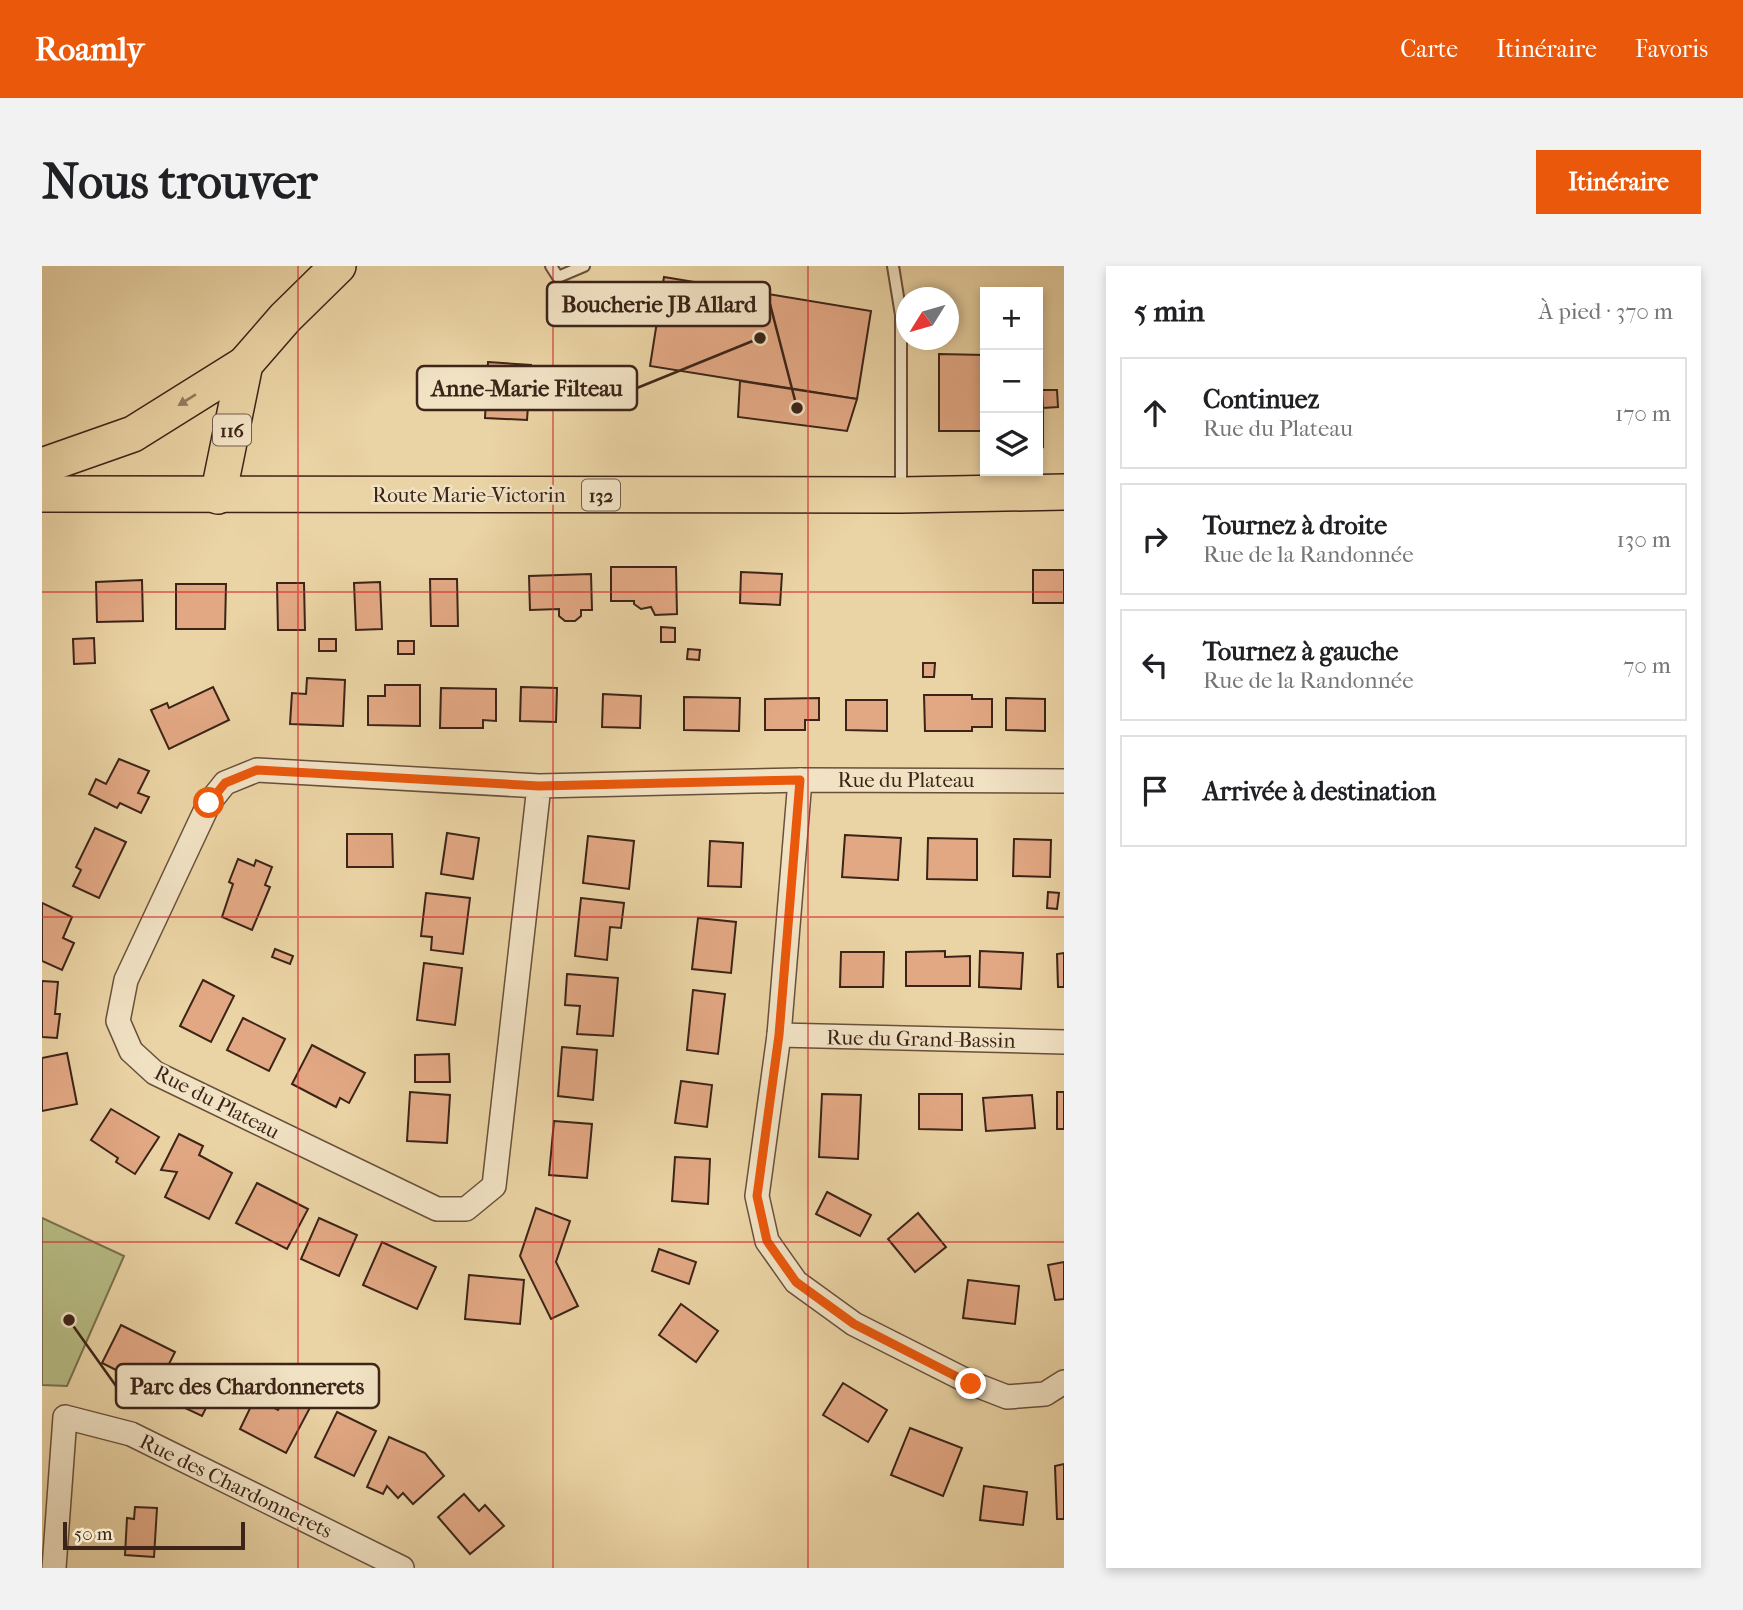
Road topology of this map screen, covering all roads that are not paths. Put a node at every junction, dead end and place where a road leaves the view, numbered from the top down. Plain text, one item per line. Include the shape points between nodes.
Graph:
1 (338, 266) edge
2 (551, 266) edge
3 (583, 266) edge
4 (893, 266) edge
5 (245, 364) junction
6 (42, 466) edge
7 (1064, 492) edge
8 (42, 494) edge
9 (901, 495) junction
10 (218, 496) junction
11 (800, 780) junction
12 (1064, 781) edge
13 (539, 786) junction
14 (779, 1035) junction
15 (1064, 1042) edge
16 (1064, 1382) edge
17 (54, 1568) edge
18 (402, 1568) edge

1 - 5 main road, 116
2 - 3 lane via 558,277
4 - 9 lane via 901,315
5 -> 6 main road via 133,434
5 - 10 main road, 116
7 - 9 main road, Route Marie-Victorin / 132
8 - 10 main road, Route Marie-Victorin / 132
9 - 10 main road, Route Marie-Victorin / 132
11 - 12 street, Rue du Plateau
11 - 13 street, Rue du Plateau
11 - 14 street
13 - 13 street, Rue du Plateau via 494,1186 466,1209 437,1209 327,1158 155,1073 131,1051 118,1021 126,980 209,803 225,783 257,770
14 - 15 street, Rue du Grand-Bassin
14 - 16 street via 757,1196 767,1241 796,1282 854,1324 971,1384 1007,1397 1045,1394
17 - 18 street, Rue des Chardonnerets via 65,1417 131,1433

